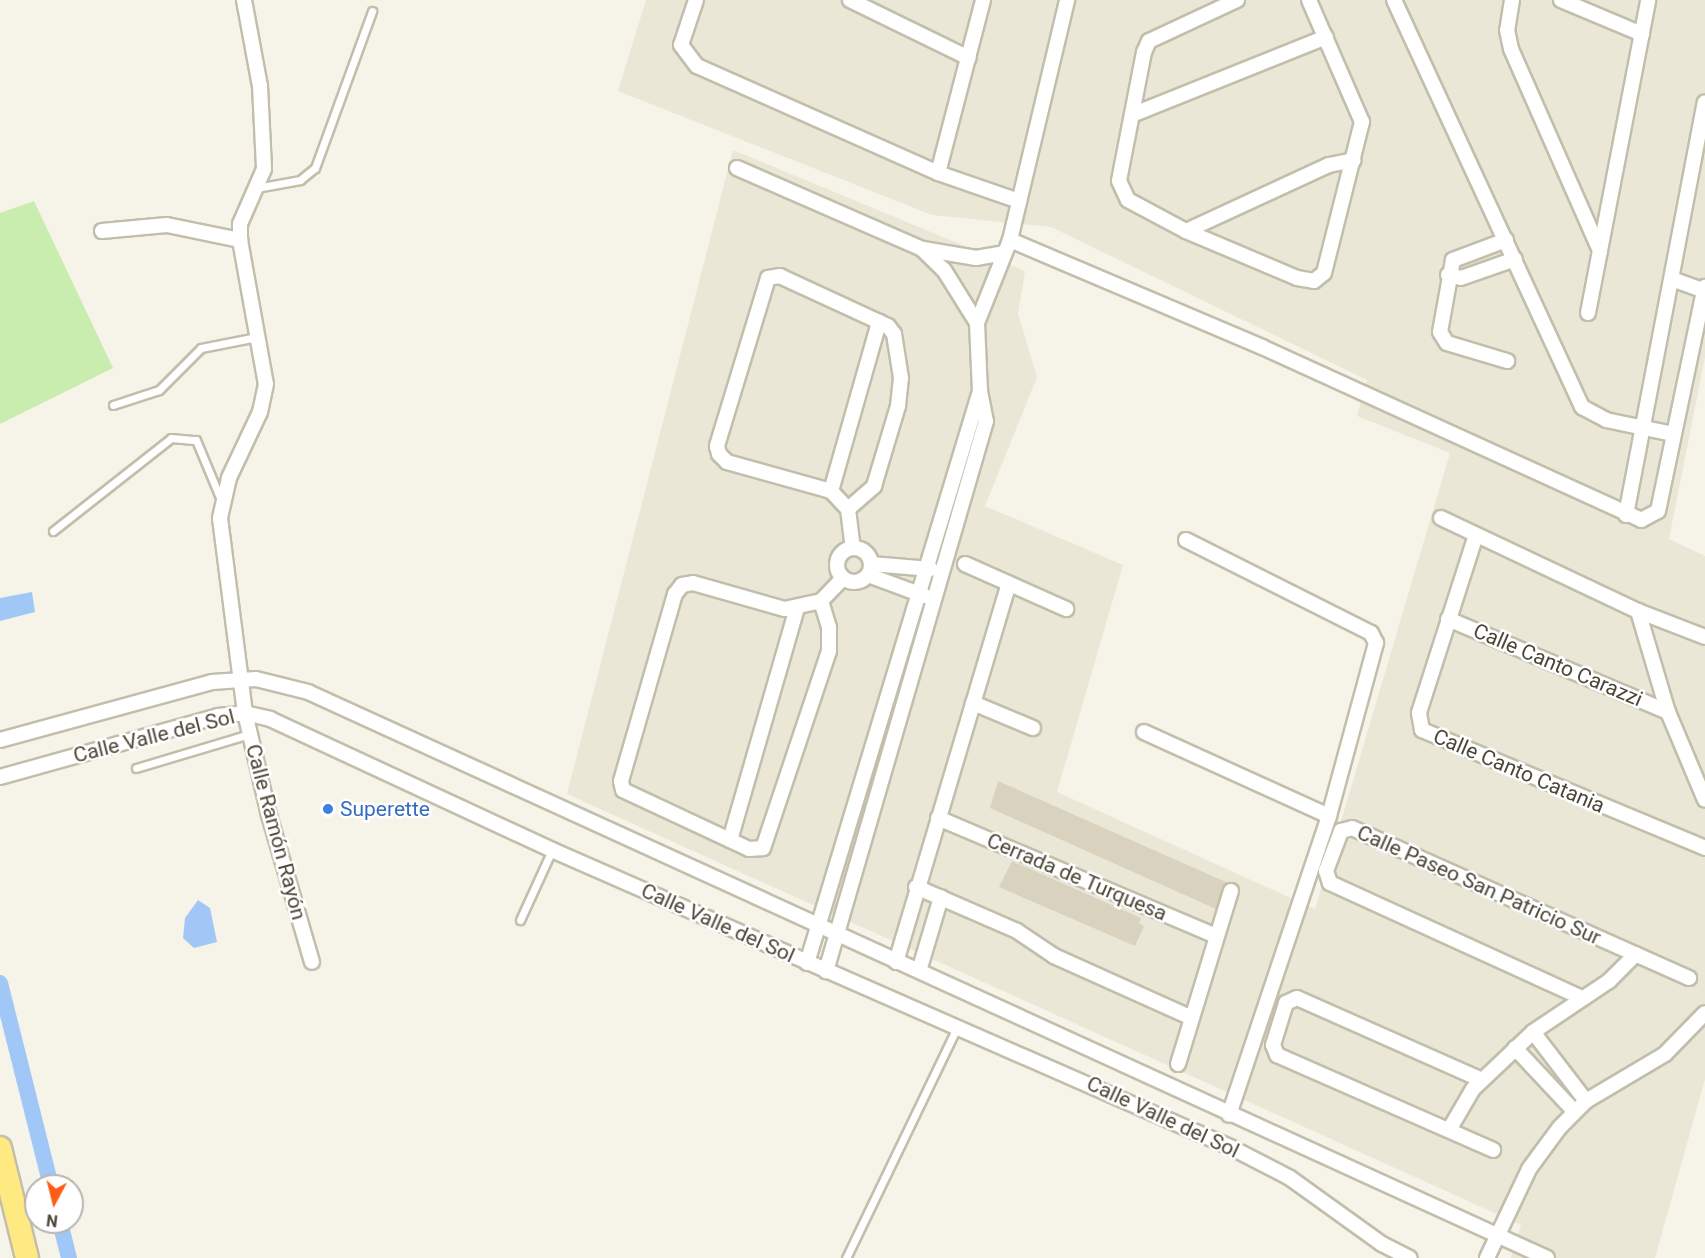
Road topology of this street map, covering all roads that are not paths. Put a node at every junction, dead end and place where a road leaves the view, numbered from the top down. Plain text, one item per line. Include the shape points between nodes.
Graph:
1 (244, 0) edge
2 (696, 0) edge
3 (850, 0) edge
4 (983, 0) edge
5 (1067, 0) edge
6 (1237, 0) edge
7 (1309, 0) edge
8 (1394, 0) edge
9 (1512, 0) edge
10 (1561, 0) edge
11 (1648, 0) edge
12 (372, 11) dead end
13 (1642, 34) junction
14 (1326, 37) junction
15 (969, 58) junction
16 (1705, 102) edge
17 (1132, 115) junction
18 (1354, 160) junction
19 (737, 168) dead end
20 (938, 173) junction
21 (256, 188) junction
22 (1019, 201) junction
23 (102, 231) dead end
24 (1186, 231) junction
25 (240, 240) junction
26 (1506, 240) junction
27 (1007, 247) junction
28 (922, 249) junction
29 (1600, 251) junction
30 (1515, 259) junction
31 (1448, 275) junction
32 (1672, 279) junction
33 (1705, 290) edge
34 (1588, 313) dead end
35 (879, 322) junction
36 (977, 323) junction
37 (257, 337) junction
38 (1507, 362) dead end
39 (980, 391) junction
40 (113, 405) dead end
41 (1641, 428) junction
42 (1673, 434) junction
43 (831, 492) junction
44 (221, 500) junction
45 (848, 509) junction
46 (1626, 515) junction
47 (1441, 518) dead end
48 (53, 531) dead end
49 (1476, 535) junction
50 (1186, 540) dead end
51 (854, 547) junction
52 (965, 564) dead end
53 (925, 568) junction
54 (869, 569) junction
55 (943, 573) junction
56 (843, 578) junction
57 (1009, 584) junction
58 (918, 593) junction
59 (934, 599) junction
60 (821, 601) junction
61 (797, 608) junction
62 (1066, 609) dead end
63 (1638, 610) junction
64 (1448, 618) junction
65 (1705, 637) edge
66 (238, 678) junction
67 (973, 703) junction
68 (1668, 712) junction
69 (245, 713) junction
70 (1033, 728) dead end
71 (1144, 732) dead end
72 (249, 734) junction
73 (0, 740) edge
74 (136, 768) dead end
75 (0, 777) edge
76 (1705, 800) edge
77 (1329, 816) junction
78 (938, 818) junction
79 (730, 840) junction
80 (1705, 848) edge
81 (552, 850) junction
82 (916, 887) junction
83 (1231, 891) dead end
84 (941, 897) junction
85 (520, 920) dead end
86 (818, 927) junction
87 (837, 935) junction
88 (1215, 936) junction
89 (1636, 954) junction
90 (312, 962) dead end
91 (896, 962) junction
92 (807, 963) junction
93 (826, 971) junction
94 (919, 971) junction
95 (1689, 978) dead end
96 (1580, 997) junction
97 (1705, 1013) edge
98 (1192, 1018) junction
99 (958, 1025) junction
100 (1533, 1032) junction
101 (1515, 1048) junction
102 (1178, 1064) dead end
103 (1482, 1080) junction
104 (1586, 1101) junction
105 (1574, 1111) junction
106 (1229, 1115) junction
107 (1449, 1130) junction
108 (0, 1148) edge
109 (1493, 1150) dead end
110 (1495, 1237) junction
111 (27, 1258) edge
112 (846, 1258) edge
113 (1410, 1258) edge
114 (1487, 1258) edge
115 (1547, 1258) edge

1 - 21 street, Calle Ramón Rayón via 260,86 264,169
2 - 20 street via 681,45 697,66
3 - 15 street
4 - 15 street
5 - 22 street
6 - 17 street via 1149,41
7 - 14 street
8 - 26 street
9 - 29 street via 1507,30 1511,49
10 - 13 street
11 - 13 street
12 - 21 lane via 315,168 300,180
13 - 29 street
14 - 17 street
14 - 18 street via 1362,122
15 - 20 street
16 - 32 street
17 - 24 street via 1120,189 1128,200
18 - 24 street via 1329,165
18 - 24 street via 1324,273 1314,281 1297,278
19 - 28 street
20 - 22 street
21 - 25 street, Calle Ramón Rayón via 240,224
22 - 27 street
23 - 25 street via 168,225
25 - 37 street, Calle Ramón Rayón
26 - 30 street
26 - 31 street via 1453,260
27 - 28 street via 976,258
27 - 36 street
27 - 46 street via 1262,347
28 - 36 street via 944,270
29 - 34 street
30 - 31 street via 1461,278
30 - 41 street via 1582,407 1606,420
31 - 38 street via 1442,337 1447,343
32 - 33 street
32 - 41 street
33 - 42 street
35 - 43 street
35 - 43 street via 780,276 768,278 762,287 717,446 718,454 727,462
35 - 45 street via 894,333 901,393 874,486
36 - 39 street
37 - 40 lane via 201,348 159,390
37 - 44 street, Calle Ramón Rayón via 265,399
39 - 53 street
39 - 55 street via 986,422
41 - 42 street
41 - 46 street
42 - 46 street via 1658,511 1641,520
43 - 45 street
44 - 48 lane via 196,440 171,438
44 - 66 street, Calle Ramón Rayón
45 - 51 street
47 - 49 street
49 - 63 street
49 - 64 street, Calle Canto Catania
50 - 77 street via 1374,637 1375,651
51 - 54 street via 863,550
51 - 56 street via 838,556 837,568
52 - 57 street
53 - 54 street
53 - 55 street
53 - 58 street
54 - 56 street via 859,581
54 - 58 street
55 - 59 street
56 - 60 street
57 - 62 street
57 - 67 street
58 - 59 street
58 - 86 street
59 - 87 street
60 - 61 street
60 - 79 street via 829,628 829,651 768,844 757,850
61 - 79 street
61 - 79 street via 784,609 693,583 682,585 675,594 621,786 626,794
63 - 65 street
63 - 68 street via 1642,638
64 - 68 street, Calle Canto Carazzi
64 - 80 street, Calle Canto Catania via 1419,713 1422,730
66 - 69 street, Calle Ramón Rayón
66 - 73 street
66 - 86 street via 280,683 308,692
67 - 70 street
67 - 78 street
68 - 76 street
69 - 72 street, Calle Ramón Rayón
69 - 75 street, Calle Valle del Sol via 218,716
69 - 81 street, Calle Valle del Sol via 291,729
71 - 77 street
72 - 74 lane
72 - 90 street, Calle Ramón Rayón
77 - 106 street
78 - 82 street
78 - 88 street, Cerrada de Turquesa
81 - 85 lane
81 - 92 street, Calle Valle del Sol
82 - 84 street
82 - 91 street
83 - 88 street
84 - 94 street
84 - 98 street via 1017,932 1054,956
86 - 87 street
86 - 92 street
87 - 91 street
87 - 93 street
88 - 98 street
89 - 95 street, Calle Paseo San Patricio Sur
89 - 96 street via 1609,981
89 - 96 street, Calle Paseo San Patricio Sur via 1352,828 1341,831 1326,871 1330,883
91 - 94 street
92 - 93 street, Calle Valle del Sol
93 - 99 street, Calle Valle del Sol
94 - 106 street
96 - 100 street
97 - 104 street via 1665,1054
98 - 102 street
99 - 112 lane
99 - 113 street, Calle Valle del Sol via 1232,1148 1290,1178 1382,1244
100 - 101 street
100 - 104 street
101 - 103 street
101 - 105 street
103 - 107 street
103 - 107 street via 1302,1000 1287,1003 1273,1045 1277,1055
104 - 105 street
105 - 110 street via 1529,1169
106 - 110 street
107 - 109 street
108 - 111 highway
110 - 114 street
110 - 115 street

